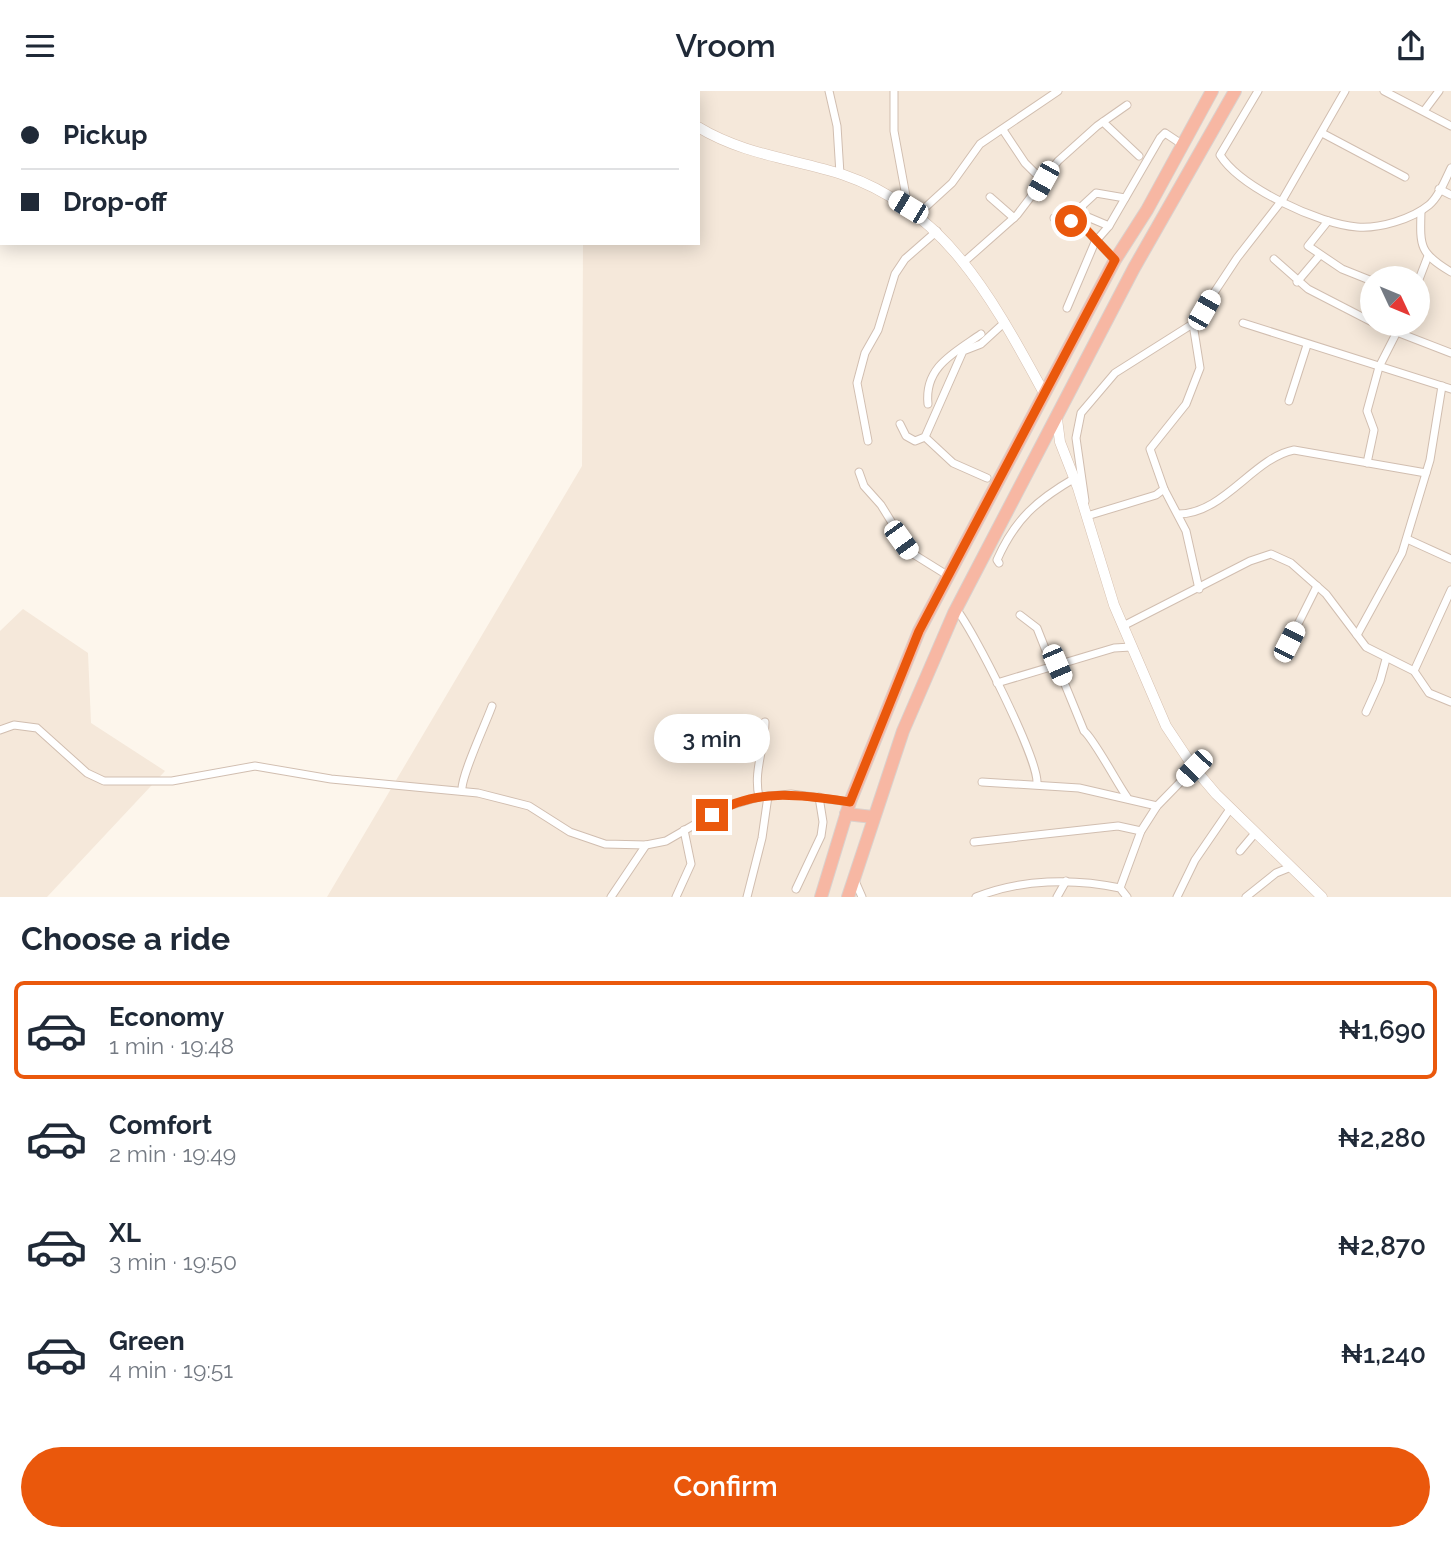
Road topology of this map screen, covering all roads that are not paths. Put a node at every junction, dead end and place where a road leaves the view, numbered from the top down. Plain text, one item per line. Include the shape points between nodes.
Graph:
1 (829, 91) edge
2 (894, 91) edge
3 (1058, 91) edge
4 (1212, 91) edge
5 (1235, 91) edge
6 (1258, 91) edge
7 (1345, 91) edge
8 (1384, 91) edge
9 (1439, 91) edge
10 (1127, 105) dead end
11 (1424, 111) junction
12 (1103, 122) junction
13 (1451, 126) edge
14 (700, 128) edge
15 (1003, 129) junction
16 (1322, 132) junction
17 (1182, 146) junction
18 (1202, 152) junction
19 (1139, 156) dead end
20 (1451, 168) edge
21 (840, 174) junction
22 (1405, 177) dead end
23 (1043, 181) junction
24 (1439, 189) junction
25 (1451, 195) edge
26 (990, 197) dead end
27 (1125, 198) junction
28 (1280, 202) junction
29 (908, 207) junction
30 (1421, 211) junction
31 (917, 215) junction
32 (1014, 218) junction
33 (1054, 218) dead end
34 (1328, 221) junction
35 (1109, 226) junction
36 (937, 231) junction
37 (1126, 241) junction
38 (1095, 242) junction
39 (1145, 248) junction
40 (1319, 256) dead end
41 (1428, 256) junction
42 (1274, 259) dead end
43 (1115, 260) junction
44 (964, 262) junction
45 (1424, 266) edge
46 (1451, 272) edge
47 (1360, 276) edge
48 (1297, 282) junction
49 (1067, 307) dead end
50 (1360, 316) edge
51 (1005, 322) junction
52 (1194, 323) junction
53 (1242, 323) dead end
54 (981, 334) dead end
55 (1076, 334) junction
56 (1395, 336) edge
57 (1416, 336) edge
58 (1097, 344) junction
59 (1307, 345) junction
60 (1451, 353) edge
61 (1379, 367) junction
62 (1442, 386) junction
63 (1451, 389) edge
64 (1044, 393) junction
65 (1289, 401) dead end
66 (1087, 403) junction
67 (928, 404) dead end
68 (1084, 416) dead end
69 (1057, 419) junction
70 (900, 424) dead end
71 (1048, 434) junction
72 (925, 437) junction
73 (868, 442) dead end
74 (1060, 442) junction
75 (1367, 463) junction
76 (859, 472) dead end
77 (1426, 473) junction
78 (987, 478) dead end
79 (1075, 478) junction
80 (1166, 492) junction
81 (1087, 514) junction
82 (1178, 514) junction
83 (968, 536) junction
84 (1407, 539) junction
85 (989, 543) junction
86 (1451, 559) edge
87 (999, 563) dead end
88 (947, 575) junction
89 (1317, 586) junction
90 (1199, 589) junction
91 (1451, 590) edge
92 (1449, 599) edge
93 (956, 609) junction
94 (1020, 615) dead end
95 (1123, 626) junction
96 (1357, 635) junction
97 (1289, 642) dead end
98 (1131, 647) junction
99 (1386, 659) junction
100 (1055, 666) junction
101 (1414, 671) junction
102 (997, 683) junction
103 (1451, 702) edge
104 (492, 706) dead end
105 (1366, 712) dead end
106 (765, 722) dead end
107 (0, 730) edge
108 (1194, 768) junction
109 (982, 782) dead end
110 (1037, 783) junction
111 (462, 791) junction
112 (764, 797) junction
113 (819, 797) junction
114 (1126, 797) junction
115 (1157, 806) junction
116 (848, 808) junction
117 (1230, 809) junction
118 (873, 817) junction
119 (684, 830) junction
120 (1141, 831) junction
121 (1256, 832) junction
122 (974, 842) dead end
123 (646, 845) junction
124 (1240, 851) dead end
125 (1291, 867) junction
126 (1066, 881) junction
127 (796, 888) dead end
128 (1120, 888) junction
129 (990, 894) edge
130 (855, 895) edge
131 (611, 897) edge
132 (676, 897) edge
133 (747, 897) edge
134 (821, 897) edge
135 (976, 897) edge
136 (1057, 897) edge
137 (1127, 897) edge
138 (1177, 897) edge
139 (1246, 897) edge
140 (1322, 897) edge

1 - 21 street
2 - 29 street via 894,131
3 - 15 street
4 - 17 highway
5 - 18 highway
6 - 28 street via 1220,155
7 - 16 street
8 - 11 street
9 - 11 street
10 - 12 street
11 - 13 street
12 - 19 street
12 - 23 street via 1058,161
14 - 21 street via 753,152
15 - 23 street
15 - 31 street via 980,144 952,183
16 - 22 street
16 - 28 street
17 - 18 highway
17 - 27 street via 1165,133
17 - 37 highway
18 - 39 highway
20 - 24 street
21 - 29 street via 877,188
23 - 32 street
24 - 25 street
24 - 30 street via 1435,200
26 - 32 street
27 - 35 street
27 - 35 street via 1096,193 1082,206 1083,215
28 - 34 street
28 - 52 street
29 - 31 street
30 - 34 street via 1369,227
30 - 41 street via 1421,247
31 - 36 street
32 - 44 street
33 - 38 street via 1079,222
34 - 47 street via 1308,246
35 - 38 street
36 - 44 street
36 - 73 street via 895,274 878,330 865,353 857,383
37 - 39 highway
37 - 43 highway
38 - 43 street
38 - 49 street
39 - 58 highway
40 - 48 street
41 - 45 street
41 - 46 street
42 - 48 street
43 - 55 highway
44 - 51 street
48 - 50 street
51 - 64 street
51 - 72 street via 982,344 964,351
52 - 66 street via 1115,373
52 - 80 street via 1200,359 1191,394 1150,449
53 - 59 street
54 - 67 street via 936,367 928,387
55 - 58 highway
55 - 64 highway
56 - 61 street
57 - 60 street
58 - 69 highway
59 - 61 street
59 - 65 street
61 - 62 street
61 - 75 street via 1367,411 1374,430
62 - 63 street
62 - 77 street
64 - 83 highway
66 - 68 street
66 - 81 street via 1076,438
69 - 71 highway
69 - 74 street
70 - 72 street via 915,441
71 - 74 street
71 - 85 highway
72 - 78 street via 953,463
74 - 79 street
75 - 77 street
75 - 82 street via 1289,451 1195,512
76 - 88 street via 910,552
77 - 84 street
79 - 81 street
79 - 87 street via 1023,515 1002,549
80 - 81 street
80 - 82 street
81 - 95 street
82 - 90 street
83 - 85 highway
83 - 88 highway
84 - 86 street
84 - 96 street
85 - 93 highway
88 - 116 highway via 904,665
89 - 90 street via 1292,563 1271,554
89 - 96 street
89 - 97 street
90 - 95 street
91 - 92 street
92 - 101 street
93 - 102 street via 969,625
93 - 118 highway via 903,731
94 - 100 street via 1037,628
95 - 98 street
96 - 99 street via 1366,647
98 - 100 street
98 - 108 street via 1166,726
99 - 101 street
99 - 105 street
100 - 102 street
100 - 114 street via 1084,731
101 - 103 street via 1429,693
102 - 110 street via 1034,762
104 - 111 street via 463,775
106 - 112 street via 758,759
107 - 111 street via 14,725 37,728 87,773 104,781 172,781 255,766 331,779
108 - 115 street
108 - 117 street
109 - 110 street
110 - 114 street
111 - 123 street via 529,806 589,841
112 - 113 street via 786,793
112 - 119 street via 725,807
112 - 133 street via 762,838
113 - 116 street
113 - 127 street via 821,836
114 - 115 street
115 - 120 street
116 - 118 highway
116 - 134 highway
117 - 121 street
117 - 138 street via 1195,860
118 - 130 highway via 854,877
119 - 123 street
119 - 132 street via 691,864
120 - 122 street via 1118,826
120 - 128 street
121 - 124 street
121 - 125 street
123 - 131 street
125 - 139 street
125 - 140 street
126 - 128 street
126 - 129 street via 1027,884
126 - 136 street
128 - 137 street
129 - 135 street

